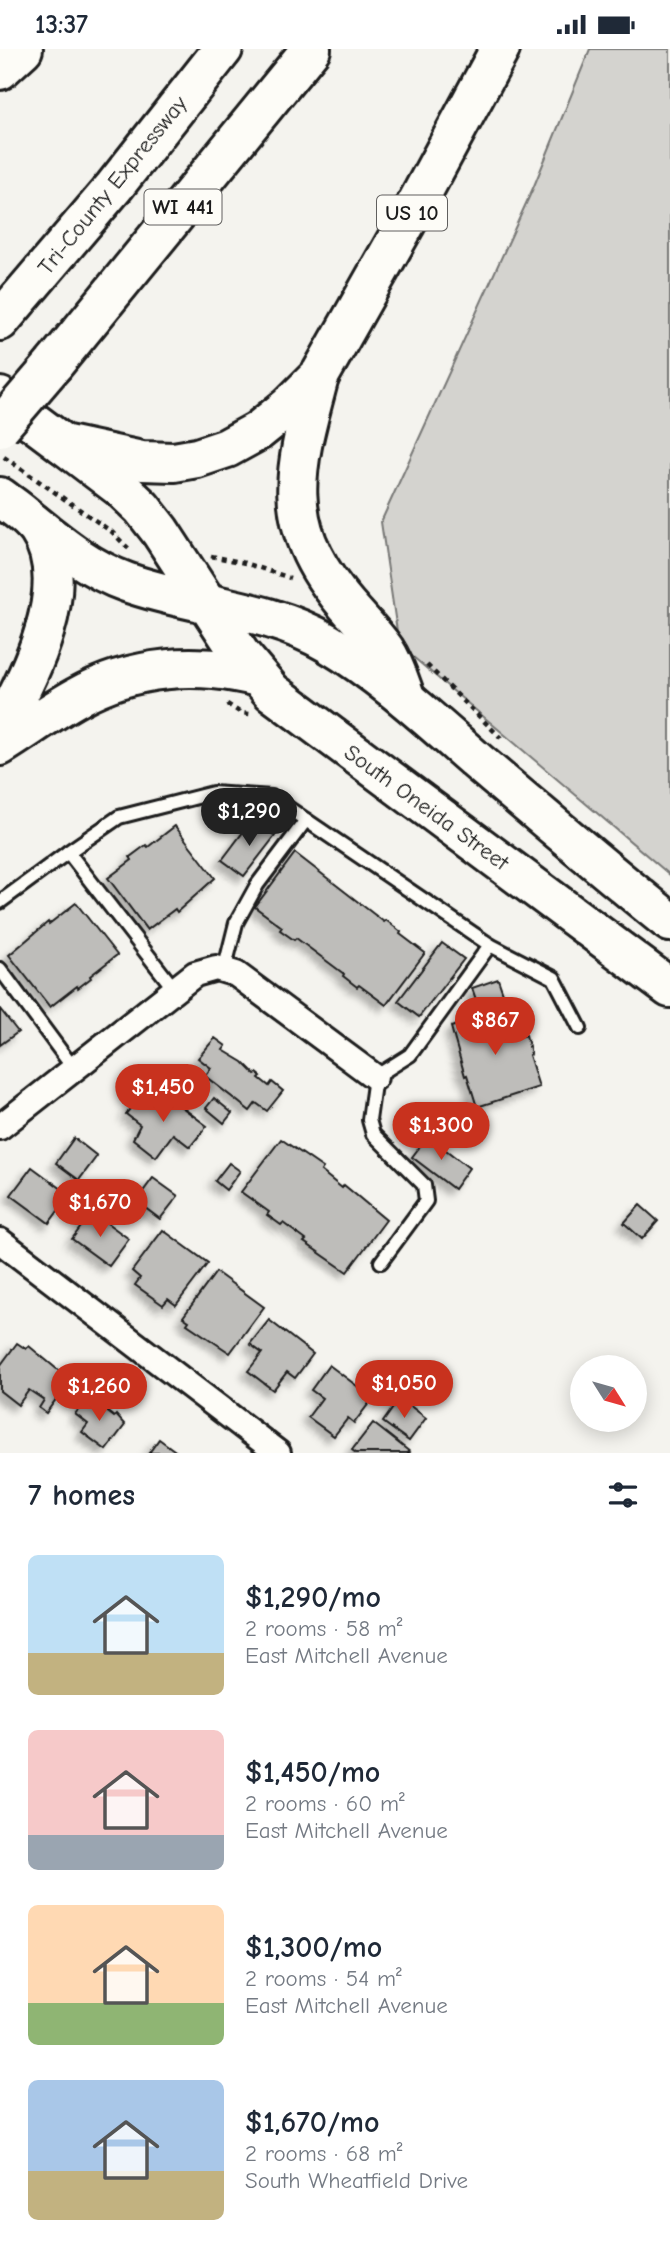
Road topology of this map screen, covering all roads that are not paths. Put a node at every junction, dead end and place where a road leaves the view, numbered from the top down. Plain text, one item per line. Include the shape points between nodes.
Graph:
1 (23, 49) edge
2 (223, 49) edge
3 (311, 49) edge
4 (500, 49) edge
5 (0, 70) edge
6 (0, 321) edge
7 (320, 375) junction
8 (0, 397) edge
9 (0, 427) edge
10 (63, 444) junction
11 (0, 497) edge
12 (32, 522) junction
13 (207, 603) junction
14 (258, 677) junction
15 (406, 699) junction
16 (0, 729) edge
17 (0, 746) edge
18 (306, 820) junction
19 (68, 852) junction
20 (0, 902) edge
21 (670, 922) edge
22 (491, 945) junction
23 (0, 969) edge
24 (225, 971) junction
25 (670, 988) edge
26 (175, 990) junction
27 (580, 1028) dead end
28 (74, 1069) junction
29 (375, 1077) junction
30 (0, 1127) edge
31 (0, 1241) edge
32 (381, 1262) dead end
33 (262, 1448) edge

1 - 5 main road
2 - 6 main road, Tri-County Expressway
3 - 9 main road, WI 441, bridge
4 - 7 main road, US 10
7 - 10 main road, US 10 via 258,431 197,458 153,462
7 - 15 main road via 297,471 302,527 326,578 385,650
8 - 10 main road, South Oneida Street
10 - 13 main road, South Oneida Street via 142,508
11 - 12 main road
12 - 13 main road via 107,575
12 - 16 main road via 48,553 50,606 32,666
13 - 14 main road, South Oneida Street
13 - 15 main road via 316,636
14 - 17 main road via 195,667 125,676 80,695
14 - 25 main road, South Oneida Street via 290,707
15 - 21 main road
18 - 19 lane via 272,797 213,793 119,817
18 - 22 lane
18 - 24 lane via 257,885 236,923
19 - 20 lane
19 - 26 lane
22 - 27 lane via 554,978
22 - 29 lane via 410,1055
23 - 28 lane
24 - 26 street via 216,968 195,974
24 - 29 street via 236,974
26 - 28 street
28 - 30 street
29 - 32 lane via 369,1120 373,1134 424,1185 426,1201
31 - 33 street

